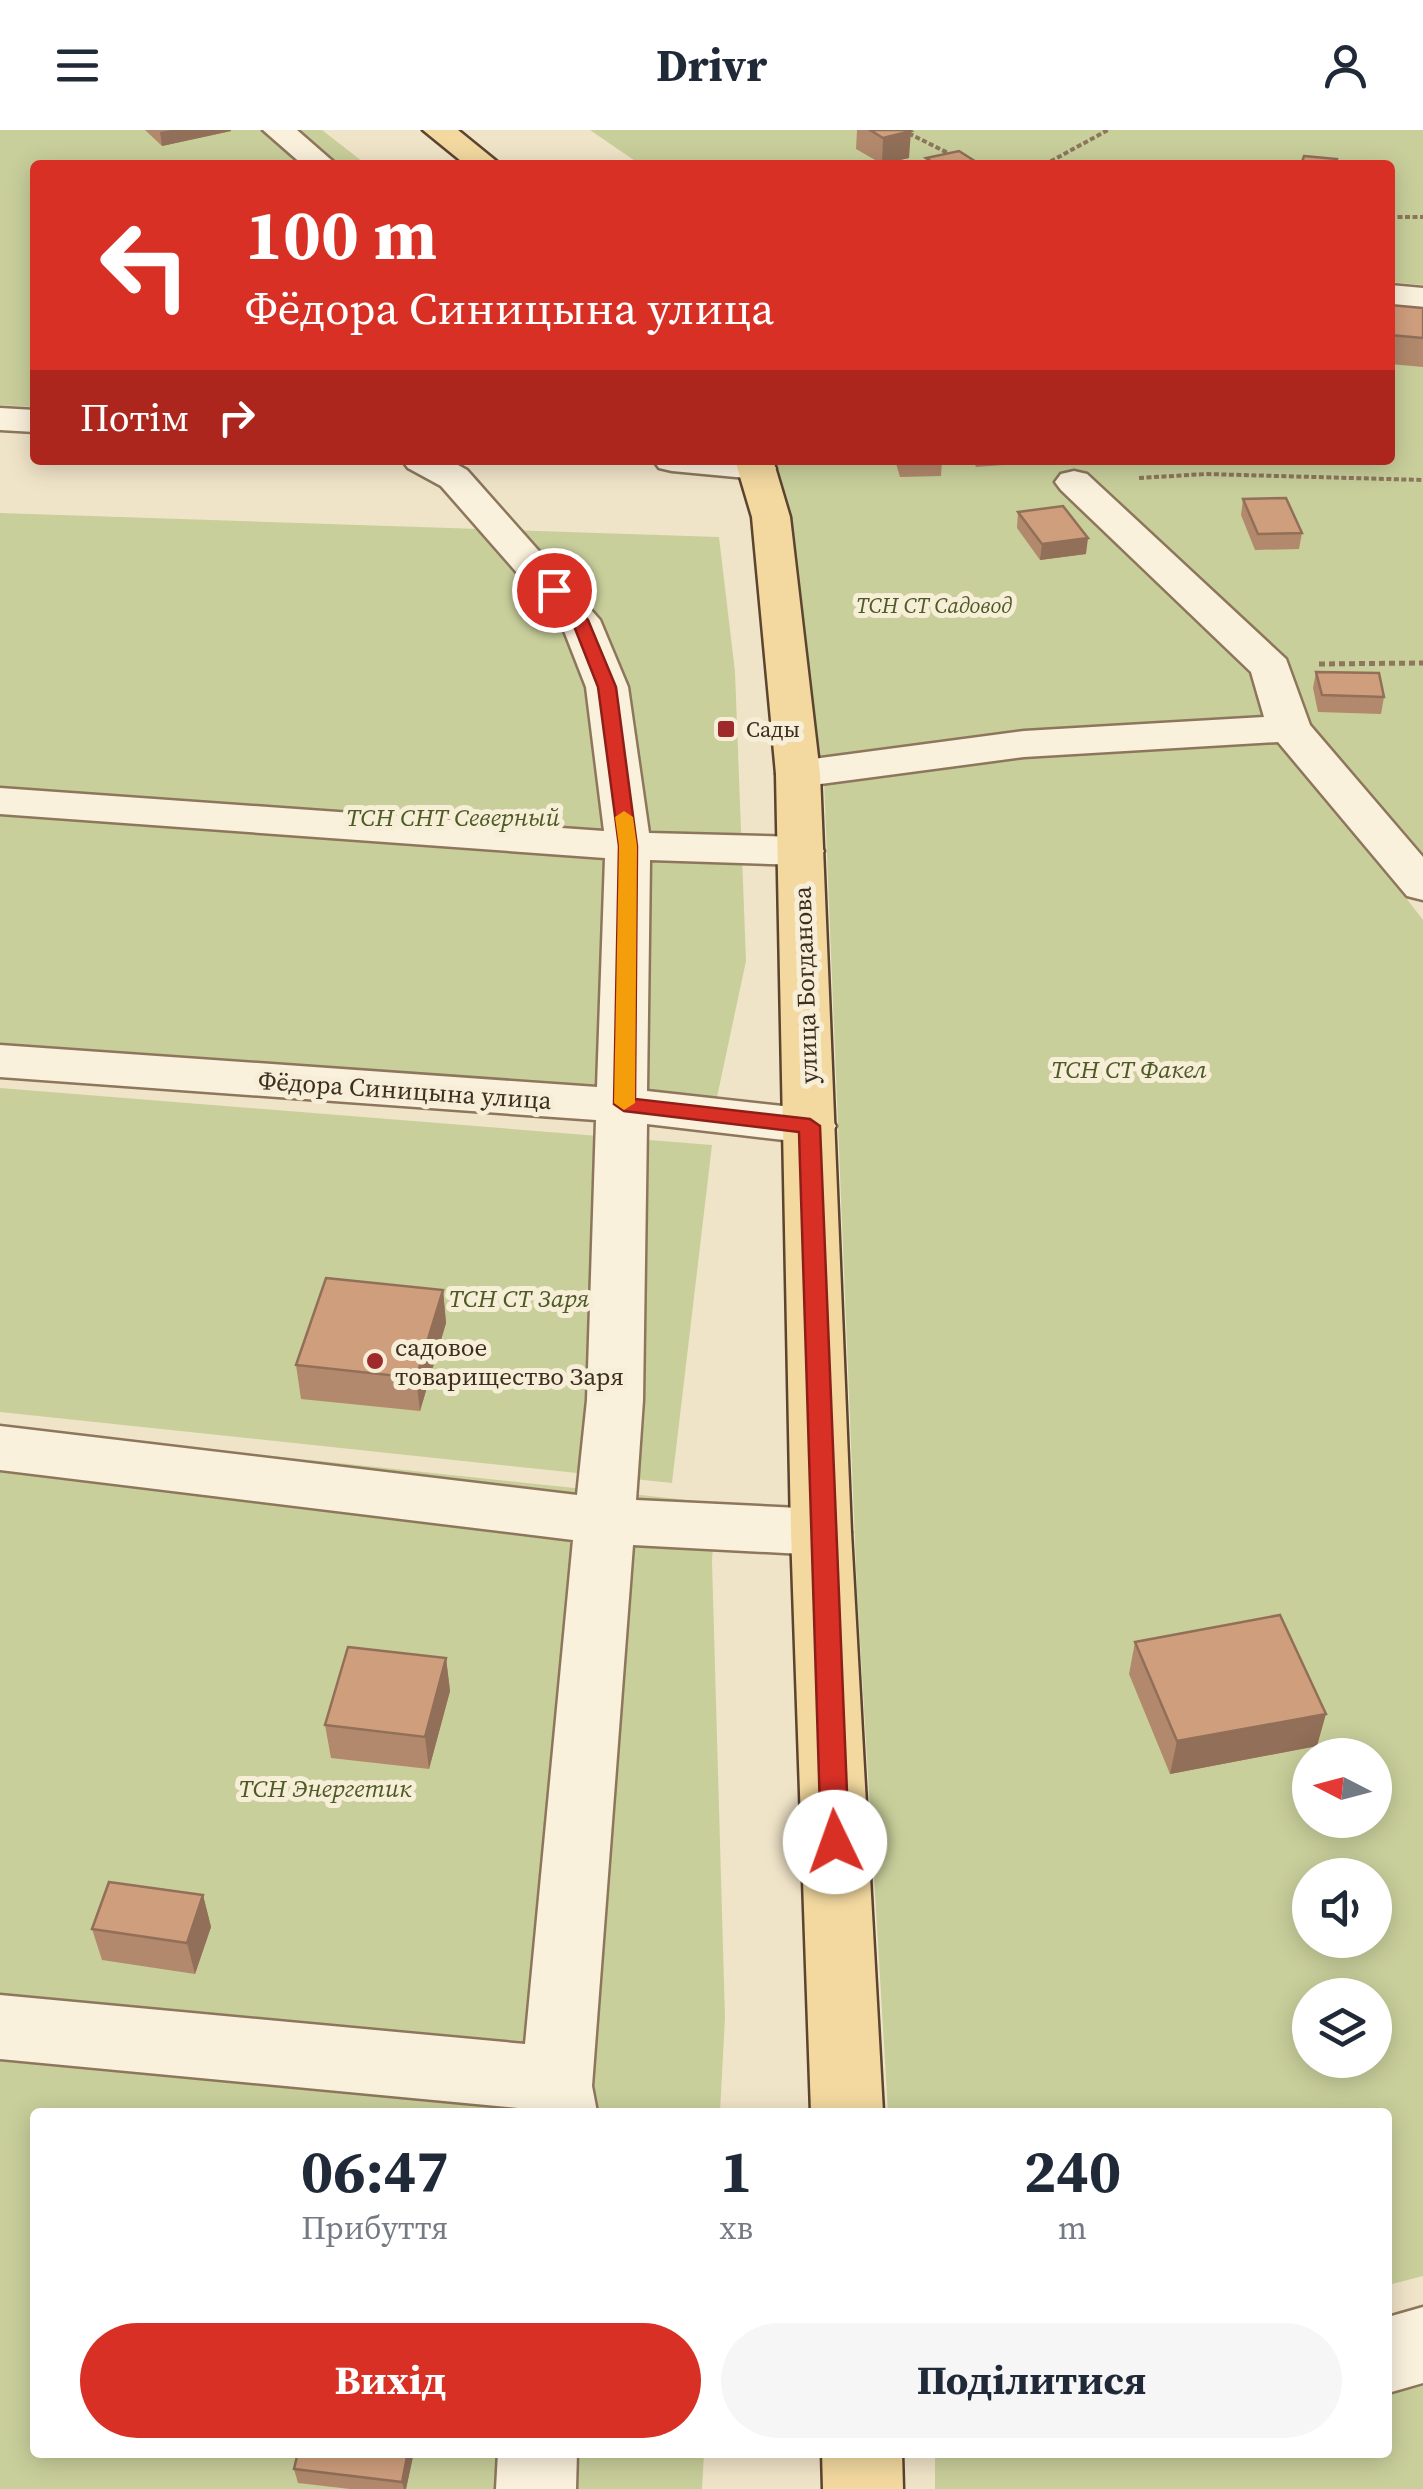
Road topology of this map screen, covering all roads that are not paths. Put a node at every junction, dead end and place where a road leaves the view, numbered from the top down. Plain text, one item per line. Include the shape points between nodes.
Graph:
1 (278, 130) edge
2 (438, 130) edge
3 (316, 160) edge
4 (479, 160) edge
5 (1395, 295) edge
6 (1423, 298) edge
7 (0, 419) edge
8 (30, 421) edge
9 (430, 465) edge
10 (756, 465) edge
11 (1074, 482) road end
12 (1289, 728) junction
13 (798, 774) junction
14 (0, 801) edge
15 (628, 846) junction
16 (802, 850) junction
17 (1423, 886) edge
18 (0, 1061) edge
19 (624, 1104) junction
20 (810, 1126) junction
21 (0, 1448) edge
22 (603, 1520) junction
23 (821, 1532) junction
24 (0, 2027) edge
25 (557, 2101) edge
26 (847, 2108) edge
27 (1423, 2345) edge
28 (1392, 2354) edge
29 (538, 2458) edge
30 (862, 2458) edge
31 (536, 2489) edge
32 (863, 2489) edge

1 - 3 street
2 - 4 main road
5 - 6 street
7 - 8 street
9 - 15 street via 454,478 580,620 607,687
10 - 13 main road, улица Богданова via 770,517
11 - 12 street via 1271,668
12 - 13 street via 1024,744
12 - 17 street
13 - 16 main road, улица Богданова
14 - 15 street
15 - 16 street
15 - 19 street
16 - 20 main road, улица Богданова
18 - 19 street, Фёдора Синицына улица
19 - 20 street, Фёдора Синицына улица
19 - 22 street via 615,1400
20 - 23 main road, улица Богданова
21 - 22 street
22 - 23 street
22 - 25 street
23 - 26 main road, улица Богданова
24 - 25 street
27 - 28 street
29 - 31 street
30 - 32 main road

